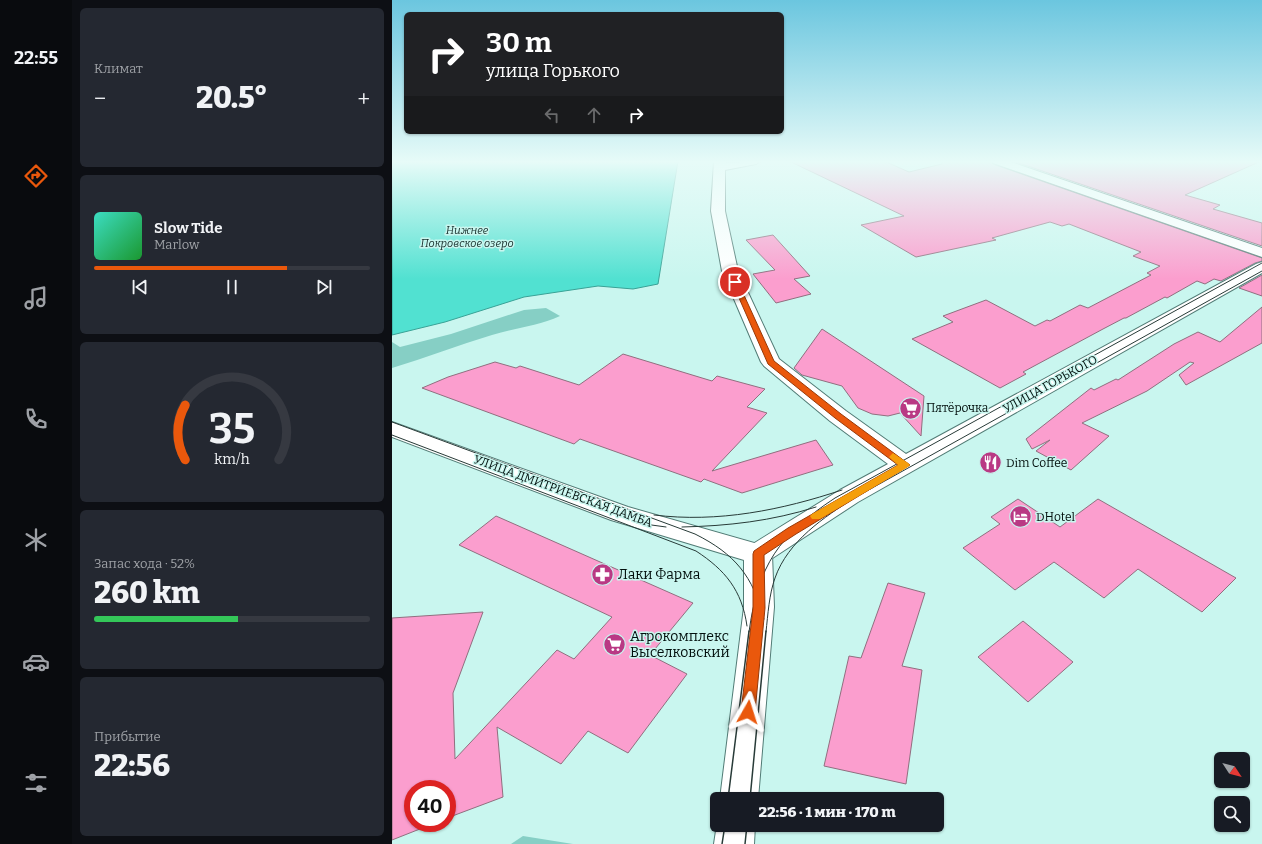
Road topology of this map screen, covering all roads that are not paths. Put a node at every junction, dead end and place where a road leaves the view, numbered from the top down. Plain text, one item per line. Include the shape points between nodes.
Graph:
1 (718, 200) edge
2 (1110, 200) edge
3 (1262, 253) edge
4 (1262, 267) edge
5 (392, 429) edge
6 (905, 465) junction
7 (758, 554) junction
8 (740, 792) edge
9 (735, 832) edge
10 (734, 844) edge

1 - 6 street via 730,271 771,362
2 - 3 street
4 - 6 street, УЛИЦА ГОРЬКОГО
5 - 7 street, УЛИЦА ДМИТРИЕВСКАЯ ДАМБА via 620,514
6 - 7 street, УЛИЦА ГОРЬКОГО via 798,527
7 - 8 street via 759,608
9 - 10 street

